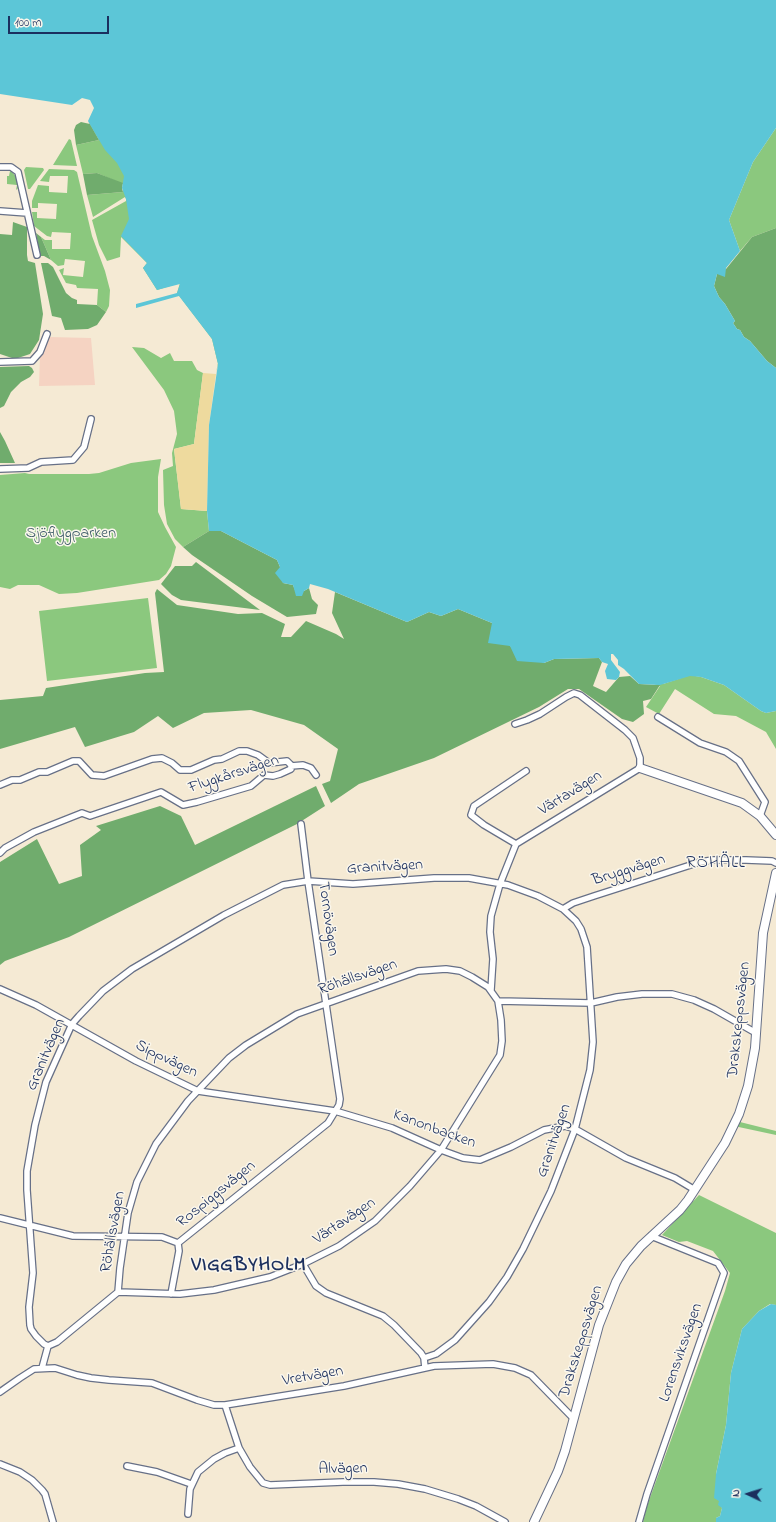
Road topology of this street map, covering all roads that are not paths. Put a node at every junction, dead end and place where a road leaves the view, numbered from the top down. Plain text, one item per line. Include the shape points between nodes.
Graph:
1 (0, 167) edge
2 (0, 211) edge
3 (27, 213) junction
4 (37, 256) dead end
5 (47, 334) dead end
6 (0, 362) edge
7 (92, 419) dead end
8 (0, 469) edge
9 (658, 717) dead end
10 (515, 724) dead end
11 (291, 766) junction
12 (640, 768) junction
13 (526, 771) dead end
14 (316, 774) dead end
15 (0, 786) edge
16 (760, 816) junction
17 (301, 824) dead end
18 (776, 835) edge
19 (516, 844) junction
20 (0, 853) edge
21 (776, 863) edge
22 (776, 873) edge
23 (308, 881) junction
24 (500, 884) junction
25 (563, 909) junction
26 (0, 989) edge
27 (491, 990) junction
28 (498, 1001) junction
29 (591, 1003) junction
30 (326, 1004) junction
31 (72, 1024) junction
32 (756, 1033) junction
33 (198, 1091) junction
34 (336, 1111) junction
35 (574, 1129) junction
36 (441, 1150) junction
37 (695, 1190) junction
38 (0, 1218) edge
39 (29, 1226) junction
40 (124, 1236) junction
41 (651, 1236) junction
42 (178, 1243) junction
43 (303, 1264) junction
44 (118, 1292) junction
45 (171, 1294) junction
46 (48, 1346) junction
47 (424, 1358) junction
48 (42, 1368) junction
49 (425, 1368) junction
50 (0, 1392) edge
51 (225, 1405) junction
52 (573, 1418) junction
53 (239, 1448) junction
54 (0, 1464) edge
55 (127, 1466) dead end
56 (191, 1484) junction
57 (188, 1514) dead end
58 (53, 1522) edge
59 (505, 1522) edge
60 (534, 1522) edge
61 (639, 1522) edge

1 - 3 street via 11,167 18,172
2 - 3 street
3 - 4 street
5 - 6 street via 40,352 32,361
7 - 8 street via 84,447 73,460 41,462 28,468
9 - 16 street via 700,743 726,752 739,761 765,802
10 - 12 street via 540,714 566,696 574,693 580,695 633,738 640,758
11 - 14 street via 303,765 311,768
11 - 15 street, Flygkårsvägen via 287,761 269,763 258,755 239,751 191,770 180,770 162,758 152,759 104,776 92,775 79,761 73,761
11 - 20 street, Flygkårsvägen via 291,769 280,774 264,775 251,786 198,802 184,805 161,792 90,816 82,813 34,832
12 - 16 street via 742,803
12 - 19 street, Värtavägen
13 - 19 street via 474,806 471,814
16 - 18 street
17 - 23 street, Tornövägen
19 - 24 street
21 - 25 street, Bryggvägen via 746,860 700,862 587,898
22 - 32 street, Drakskeppsvägen via 763,933
23 - 24 street, Granitvägen via 353,884 453,877
23 - 30 street, Tornövägen
23 - 31 street, Granitvägen via 283,885 267,892 153,956 103,990
24 - 25 street, Granitvägen via 538,896
24 - 27 street via 490,920 493,959
25 - 29 street, Granitvägen via 581,928 586,942
26 - 31 street, Sippvägen
27 - 28 street, Röhällsvägen
27 - 30 street, Röhällsvägen via 460,971 433,969 418,971
28 - 29 street
28 - 36 street, Värtavägen via 502,1041 500,1055
29 - 32 street via 642,994 672,994 714,1009
29 - 35 street, Granitvägen via 593,1042 590,1070
30 - 33 street, Röhällsvägen via 297,1014 246,1045 228,1058
30 - 34 street, Tornövägen via 340,1099
31 - 33 street, Sippvägen via 136,1061
31 - 39 street, Granitvägen via 46,1082 35,1125 27,1171
32 - 37 street, Drakskeppsvägen via 750,1078 739,1114 725,1143
33 - 34 street, Sippvägen
33 - 40 street, Röhällsvägen via 163,1135 142,1170 128,1213
34 - 36 street, Kanonbacken via 392,1128
34 - 42 street, Rospiggsvägen via 328,1123
35 - 36 street, Kanonbacken via 565,1126 544,1130 480,1160 463,1158
35 - 37 street, Kanonbacken via 626,1158 675,1178
35 - 47 street, Granitvägen via 552,1191 507,1277 489,1302 455,1340 436,1354
36 - 43 street, Värtavägen via 375,1221 339,1246
37 - 41 street, Drakskeppsvägen via 680,1210
38 - 39 street, Rospiggsvägen
39 - 40 street, Rospiggsvägen via 73,1236
39 - 46 street, Granitvägen via 33,1273 30,1325 36,1336
40 - 42 street, Rospiggsvägen via 162,1238
40 - 44 street, Röhällsvägen
41 - 52 street, Drakskeppsvägen via 626,1264 611,1292
41 - 61 street, Lorensviksvägen via 718,1263 724,1273
42 - 45 street via 179,1251
43 - 45 street, Värtavägen via 240,1285
43 - 47 street via 316,1286 326,1293 383,1316
44 - 45 street, Värtavägen
44 - 46 street via 57,1342
46 - 48 street
47 - 49 street
48 - 50 street via 34,1369
48 - 51 street, Vretvägen via 55,1368 77,1375 109,1380 152,1383 197,1400
49 - 51 street, Vretvägen via 344,1386
49 - 52 street, Vretvägen via 493,1364 515,1368 531,1375
51 - 53 street, Alvägen
52 - 60 street, Drakskeppsvägen via 558,1471
53 - 56 street via 205,1465
53 - 59 street, Alvägen via 259,1480 270,1485 337,1482 398,1484 458,1499
54 - 58 street via 20,1472 42,1490
55 - 56 street via 157,1472
56 - 57 street

